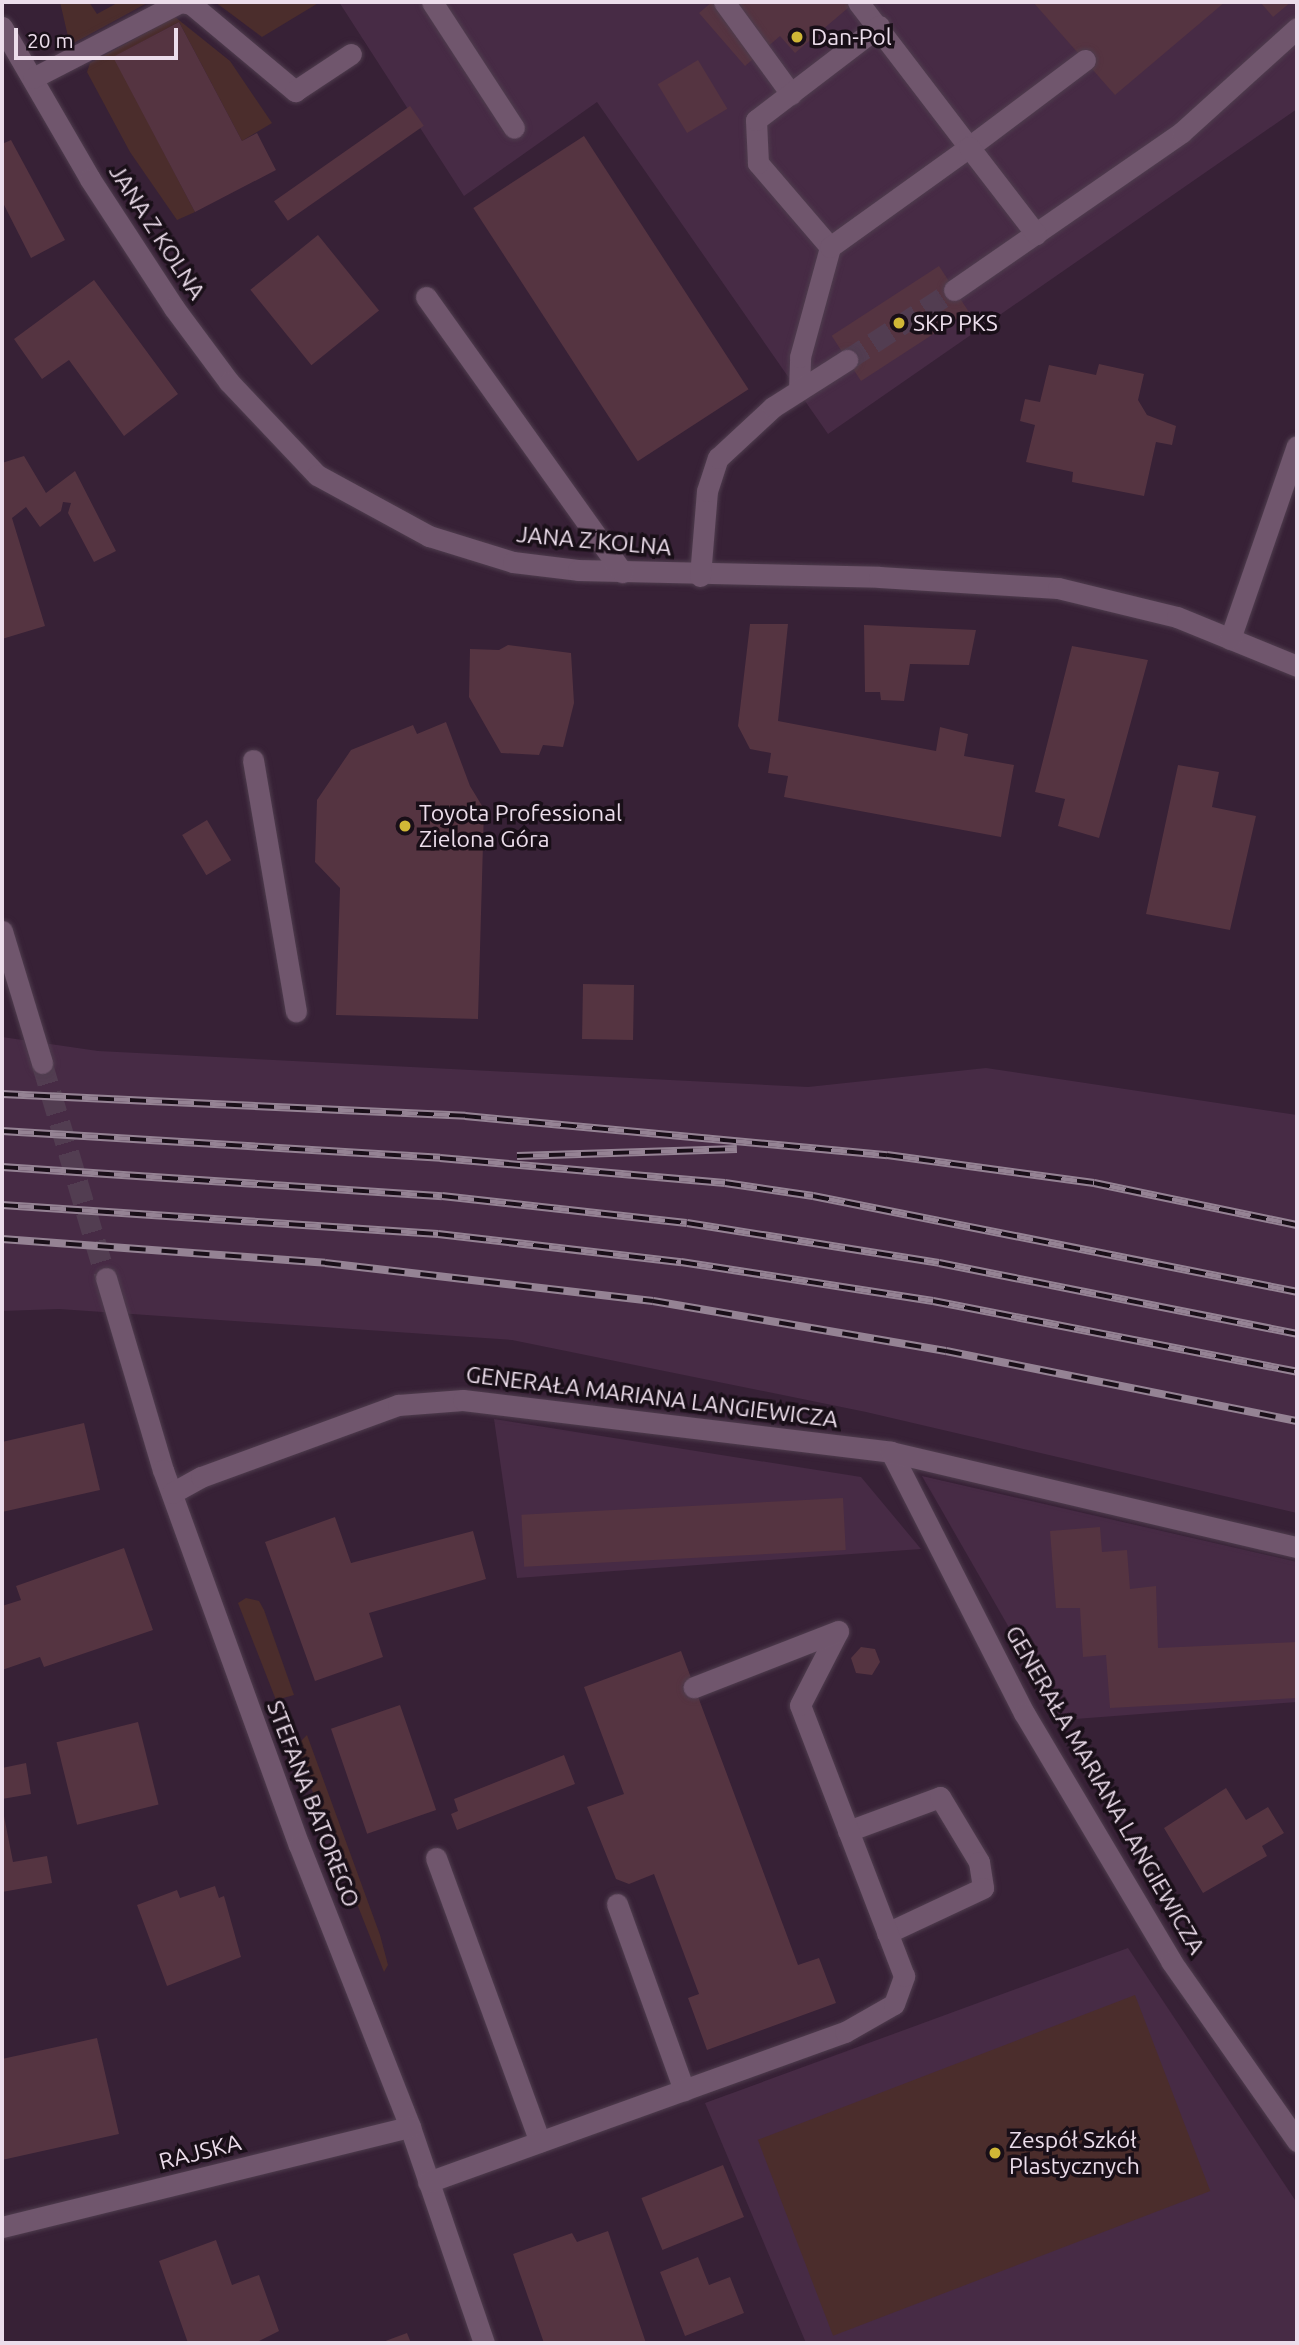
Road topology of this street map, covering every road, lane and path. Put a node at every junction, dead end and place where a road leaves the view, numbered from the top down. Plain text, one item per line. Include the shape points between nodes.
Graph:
1 (432, 2) edge
2 (724, 2) edge
3 (858, 2) edge
4 (879, 26) junction
5 (2, 27) edge
6 (1297, 28) edge
7 (351, 54) dead end
8 (1085, 60) dead end
9 (33, 78) junction
10 (791, 94) junction
11 (514, 128) dead end
12 (969, 147) junction
13 (1036, 234) junction
14 (830, 247) junction
15 (954, 290) tunnel mouth
16 (426, 297) dead end
17 (847, 360) tunnel mouth
18 (799, 390) junction
19 (1297, 446) edge
20 (622, 572) junction
21 (700, 576) junction
22 (1230, 639) junction
23 (1297, 666) edge
24 (253, 760) dead end
25 (2, 932) edge
26 (296, 1011) dead end
27 (42, 1063) tunnel mouth
28 (106, 1278) tunnel mouth
29 (891, 1452) junction
30 (172, 1493) junction
31 (1297, 1547) edge
32 (694, 1687) dead end
33 (848, 1831) junction
34 (436, 1858) dead end
35 (617, 1904) dead end
36 (887, 1933) junction
37 (684, 2090) junction
38 (410, 2127) junction
39 (1297, 2141) edge
40 (540, 2142) junction
41 (428, 2182) junction
42 (2, 2227) edge
43 (484, 2343) edge

1 - 11 street
2 - 10 street
3 - 4 street
4 - 10 street
4 - 12 street
5 - 9 street, JANA Z KOLNA
6 - 13 street via 1182,132
7 - 9 street via 295,91 191,4 180,2
8 - 12 street
9 - 20 street, JANA Z KOLNA via 90,179 174,309 229,382 317,475 429,536 465,549 513,562
10 - 14 street via 756,120 758,163
12 - 13 street
12 - 14 street
13 - 15 street
14 - 18 street via 800,357
16 - 20 street
17 - 18 street
18 - 21 street via 773,407 718,458 707,491
19 - 22 street
20 - 21 street, JANA Z KOLNA
21 - 22 street, JANA Z KOLNA via 879,577 1058,589 1177,617
22 - 23 street, JANA Z KOLNA
24 - 26 street
25 - 27 street
28 - 30 street, STEFANA BATOREGO
29 - 30 street, GENERAŁA MARIANA LANGIEWICZA via 456,1399 398,1405
29 - 31 street, GENERAŁA MARIANA LANGIEWICZA
29 - 39 street, GENERAŁA MARIANA LANGIEWICZA via 1024,1713 1171,1961
30 - 38 street, STEFANA BATOREGO via 289,1819
32 - 33 street via 838,1631 800,1705
33 - 36 street
33 - 36 street via 940,1797 979,1862 984,1888
34 - 40 street
35 - 37 street
36 - 37 street via 904,1976 894,2004 845,2032
37 - 40 street
38 - 41 street, STEFANA BATOREGO
38 - 42 street, RAJSKA
40 - 41 street
41 - 43 street, STEFANA BATOREGO

